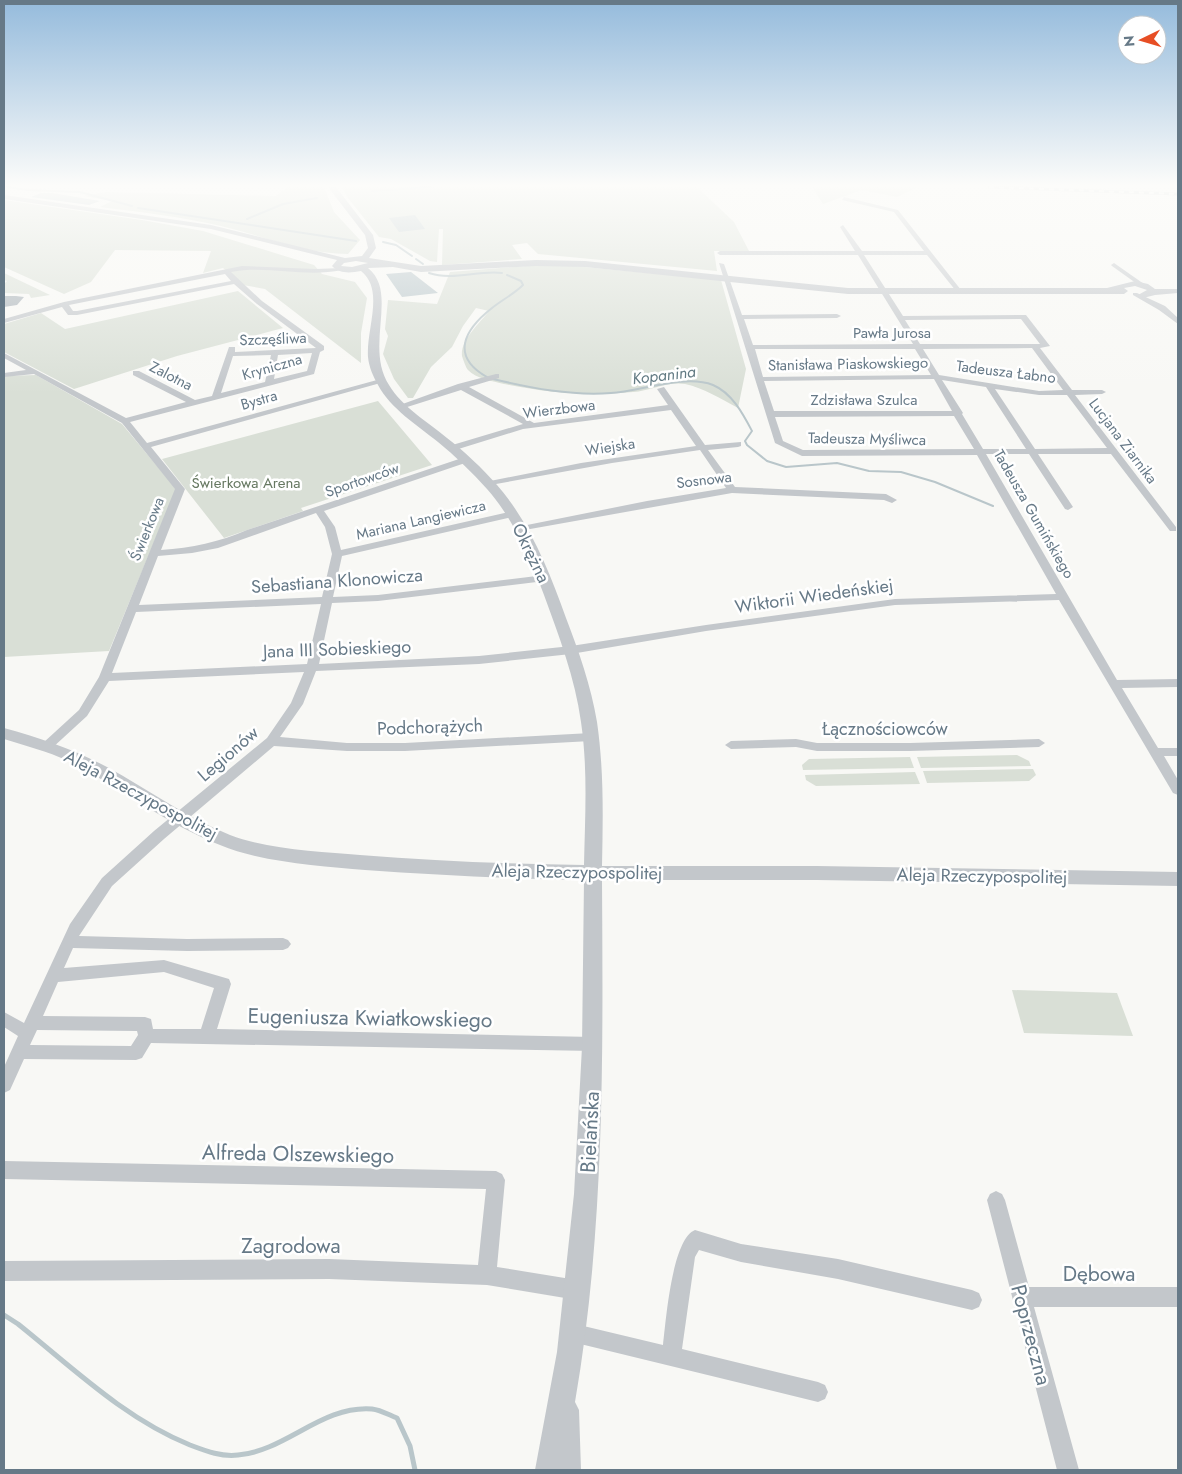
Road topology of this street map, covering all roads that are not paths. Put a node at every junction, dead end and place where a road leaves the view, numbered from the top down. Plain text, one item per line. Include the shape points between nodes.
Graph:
1 (326, 256) edge
2 (367, 256) edge
3 (861, 256) edge
4 (932, 256) edge
5 (340, 264) junction
6 (362, 264) junction
7 (721, 264) dead end
8 (1114, 264) dead end
9 (226, 272) junction
10 (727, 279) junction
11 (235, 282) junction
12 (1124, 284) junction
13 (1147, 289) junction
14 (958, 290) junction
15 (886, 291) junction
16 (1178, 291) edge
17 (1135, 294) junction
18 (64, 304) junction
19 (1155, 304) junction
20 (838, 316) dead end
21 (739, 317) junction
22 (902, 318) junction
23 (4, 320) edge
24 (1178, 322) edge
25 (917, 346) junction
26 (1034, 346) junction
27 (750, 347) junction
28 (316, 351) junction
29 (275, 352) junction
30 (4, 355) edge
31 (35, 372) junction
32 (136, 374) dead end
33 (4, 375) edge
34 (496, 376) dead end
35 (936, 377) junction
36 (760, 379) junction
37 (380, 382) junction
38 (270, 383) junction
39 (988, 384) junction
40 (461, 386) junction
41 (661, 389) dead end
42 (1102, 392) dead end
43 (1069, 393) junction
44 (215, 398) junction
45 (194, 403) junction
46 (400, 406) junction
47 (672, 407) junction
48 (959, 413) junction
49 (769, 414) junction
50 (126, 421) junction
51 (531, 426) junction
52 (738, 444) dead end
53 (145, 446) junction
54 (701, 447) junction
55 (452, 448) junction
56 (1113, 451) junction
57 (982, 453) junction
58 (1033, 453) junction
59 (465, 460) junction
60 (488, 484) junction
61 (732, 490) junction
62 (892, 500) dead end
63 (1068, 506) dead end
64 (319, 510) junction
65 (512, 514) junction
66 (522, 529) junction
67 (1174, 529) dead end
68 (153, 553) junction
69 (337, 554) junction
70 (544, 578) junction
71 (1064, 597) junction
72 (327, 602) junction
73 (131, 610) junction
74 (571, 650) junction
75 (312, 667) junction
76 (105, 677) junction
77 (1178, 683) edge
78 (1114, 684) junction
79 (4, 734) edge
80 (591, 737) junction
81 (271, 741) junction
82 (1039, 744) dead end
83 (731, 745) dead end
84 (47, 746) junction
85 (1154, 752) junction
86 (1178, 752) edge
87 (1178, 790) edge
88 (179, 819) junction
89 (593, 872) junction
90 (1178, 879) edge
91 (68, 942) junction
92 (284, 944) dead end
93 (53, 976) junction
94 (4, 1019) edge
95 (30, 1028) junction
96 (146, 1036) junction
97 (207, 1036) junction
98 (594, 1044) junction
99 (19, 1052) junction
100 (4, 1086) edge
101 (4, 1170) edge
102 (996, 1200) dead end
103 (4, 1271) edge
104 (488, 1275) junction
105 (577, 1290) junction
106 (1021, 1297) junction
107 (1178, 1298) edge
108 (972, 1300) dead end
109 (572, 1332) junction
110 (671, 1356) junction
111 (564, 1390) junction
112 (818, 1392) dead end
113 (549, 1470) edge
114 (567, 1470) edge
115 (1068, 1470) edge

1 - 5 street
2 - 6 street
3 - 15 street, Tadeusza Gumińskiego
4 - 14 street
5 - 6 street
5 - 9 street via 311,271 263,268
6 - 10 street via 421,270 507,264 570,264
6 - 37 street, Okrężna via 362,274 376,286 372,346
7 - 10 street, Tadeusza Myśliwca
8 - 12 street
9 - 11 street, Kryniczna
9 - 18 street
10 - 15 street via 840,291
10 - 21 street, Tadeusza Myśliwca
11 - 18 street via 77,314 71,313
11 - 28 street, Kryniczna via 321,348
12 - 13 street
12 - 14 street via 1094,290
12 - 17 street
13 - 16 street
13 - 17 street
13 - 19 street
14 - 15 street
15 - 22 street, Tadeusza Gumińskiego
17 - 19 street
18 - 23 street
19 - 24 street
20 - 21 street
21 - 27 street, Tadeusza Myśliwca
22 - 25 street, Tadeusza Gumińskiego
22 - 26 street via 1023,317 1046,346
25 - 26 street, Pawła Jurosa
25 - 27 street, Pawła Jurosa
25 - 35 street, Tadeusza Gumińskiego
26 - 43 street, Lucjana Ziarnika
27 - 36 street, Tadeusza Myśliwca
28 - 29 street, Szczęśliwa
28 - 38 street, Kryniczna via 311,372
29 - 38 street
29 - 44 street, Szczęśliwa via 231,352
30 - 31 street, Świerkowa
31 - 33 street
31 - 50 street, Świerkowa
32 - 45 street, Zalotna
34 - 40 street
35 - 36 street, Stanisława Piaskowskiego
35 - 39 street, Tadeusza Łabno
35 - 48 street, Tadeusza Gumińskiego
36 - 49 street, Tadeusza Myśliwca
37 - 46 street, Okrężna
37 - 53 street, Bystra
38 - 44 street, Kryniczna
39 - 43 street, Tadeusza Łabno via 1029,392
39 - 58 street
40 - 46 street
40 - 51 street
41 - 47 street
42 - 43 street, Tadeusza Łabno
43 - 56 street, Lucjana Ziarnika
44 - 45 street, Kryniczna
45 - 50 street, Kryniczna
46 - 55 street, Okrężna
47 - 51 street, Wierzbowa
47 - 54 street
48 - 49 street, Zdzisława Szulca
48 - 57 street, Tadeusza Gumińskiego
49 - 57 street, Tadeusza Myśliwca via 779,443 802,453
50 - 53 street, Świerkowa
51 - 55 street, Wierzbowa
52 - 54 street, Wiejska
53 - 68 street, Świerkowa via 180,489
54 - 60 street, Wiejska
54 - 61 street
55 - 59 street, Okrężna
56 - 58 street, Tadeusza Myśliwca
56 - 67 street, Lucjana Ziarnika
57 - 58 street, Tadeusza Myśliwca
57 - 71 street, Tadeusza Gumińskiego
58 - 63 street
59 - 60 street, Okrężna
59 - 64 street, Sportowców
60 - 65 street, Okrężna
61 - 62 street, Sosnowa via 830,493
61 - 66 street, Sosnowa
64 - 68 street, Sportowców via 214,547
64 - 69 street, Legionów via 330,527
65 - 66 street, Okrężna
65 - 69 street, Mariana Langiewicza
66 - 70 street, Okrężna
68 - 73 street, Świerkowa
69 - 72 street, Legionów
70 - 72 street, Sebastiana Klonowicza
70 - 74 street, Okrężna
71 - 74 street, Wiktorii Wiedeńskiej via 895,602
71 - 78 street, Tadeusza Gumińskiego
72 - 73 street, Sebastiana Klonowicza
72 - 75 street, Legionów
73 - 76 street, Świerkowa
74 - 75 street, Jana III Sobieskiego via 479,660
74 - 80 street, Okrężna via 585,698
75 - 76 street, Jana III Sobieskiego
75 - 81 street, Legionów via 297,704
76 - 84 street, Świerkowa via 83,713
77 - 78 street
78 - 85 street, Tadeusza Gumińskiego
79 - 84 street, Aleja Rzeczypospolitej
80 - 81 street, Podchorążych via 405,748
80 - 89 street, Okrężna
81 - 88 street, Legionów
82 - 83 street, Łącznościowców
84 - 88 street, Aleja Rzeczypospolitej via 102,772
85 - 86 street
85 - 87 street, Tadeusza Gumińskiego
88 - 89 street, Aleja Rzeczypospolitej via 227,840 273,852 330,860 432,868
88 - 91 street, Legionów via 107,882
89 - 90 street, Aleja Rzeczypospolitej
89 - 98 street, Bielańska
91 - 92 street
91 - 93 street, Legionów
93 - 95 street, Legionów
93 - 97 street via 164,966 223,984
94 - 95 street
95 - 96 street via 145,1024
95 - 99 street, Legionów
96 - 97 street, Eugeniusza Kwiatkowskiego
96 - 99 street via 136,1053
97 - 98 street, Eugeniusza Kwiatkowskiego
98 - 105 street, Bielańska via 589,1162
99 - 100 street, Legionów
101 - 104 street, Alfreda Olszewskiego via 496,1180
102 - 106 street, Poprzeczna
103 - 104 street, Zagrodowa via 329,1269
104 - 105 street, Zagrodowa
105 - 109 street, Bielańska
106 - 107 street, Dębowa
106 - 115 street, Poprzeczna
108 - 110 street via 838,1269 741,1253 695,1239 686,1256
109 - 110 street
109 - 111 street, Bielańska
110 - 112 street
111 - 113 street, Bielańska
111 - 114 street, Bielańska

